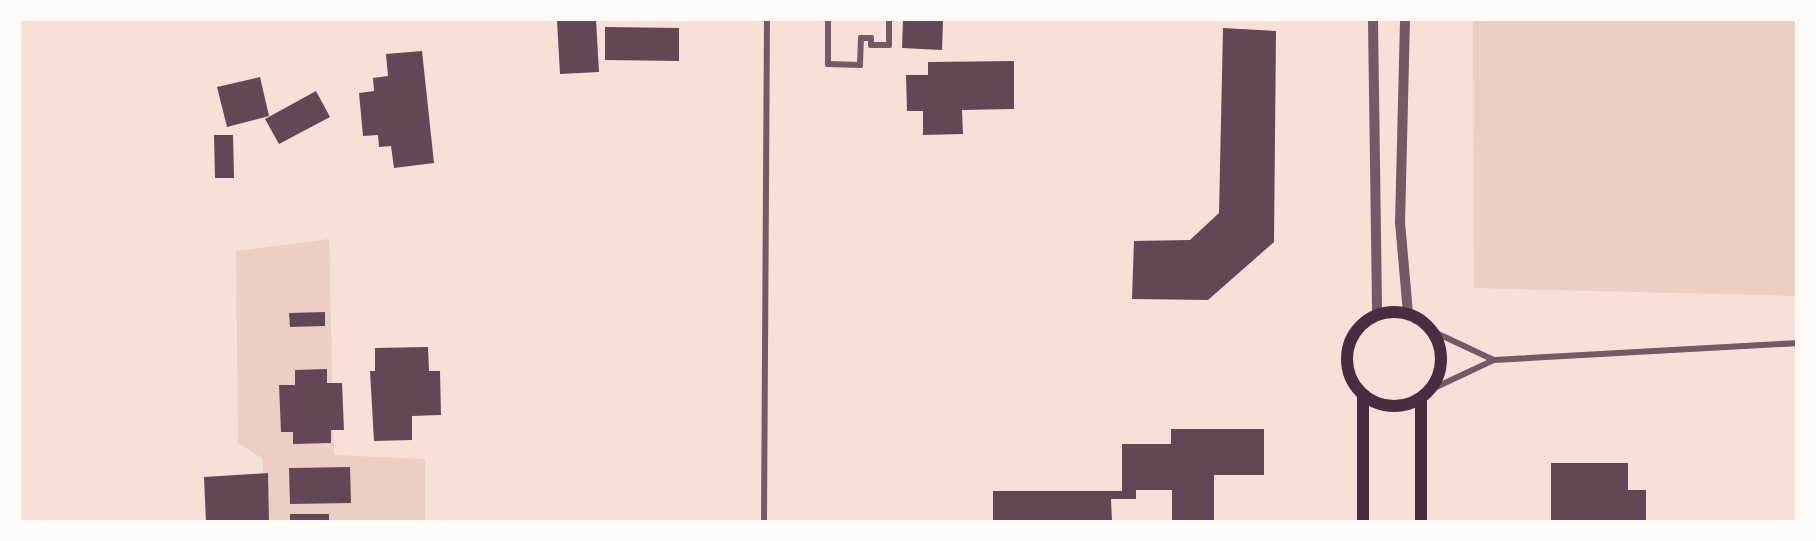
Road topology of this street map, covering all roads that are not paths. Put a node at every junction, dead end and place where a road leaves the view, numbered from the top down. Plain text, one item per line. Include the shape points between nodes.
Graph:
1 (767, 20) edge
2 (828, 20) edge
3 (890, 20) edge
4 (1373, 20) edge
5 (1405, 20) edge
6 (1377, 314) junction
7 (1408, 314) junction
8 (1432, 331) junction
9 (1797, 343) edge
10 (1494, 360) junction
11 (1432, 389) junction
12 (1363, 396) junction
13 (1421, 399) junction
14 (764, 522) edge
15 (1363, 522) edge
16 (1421, 522) edge

1 - 14 street
2 - 3 street via 828,64 860,65 861,38 871,38 871,45 889,45
4 - 6 street
5 - 7 street via 1400,222
6 - 7 main road
6 - 12 main road via 1357,328 1346,351 1348,376
7 - 8 main road
8 - 10 street
8 - 11 main road via 1441,350
9 - 10 street
10 - 11 street
11 - 13 main road
12 - 13 main road via 1381,406 1402,407
12 - 15 main road
13 - 16 main road

